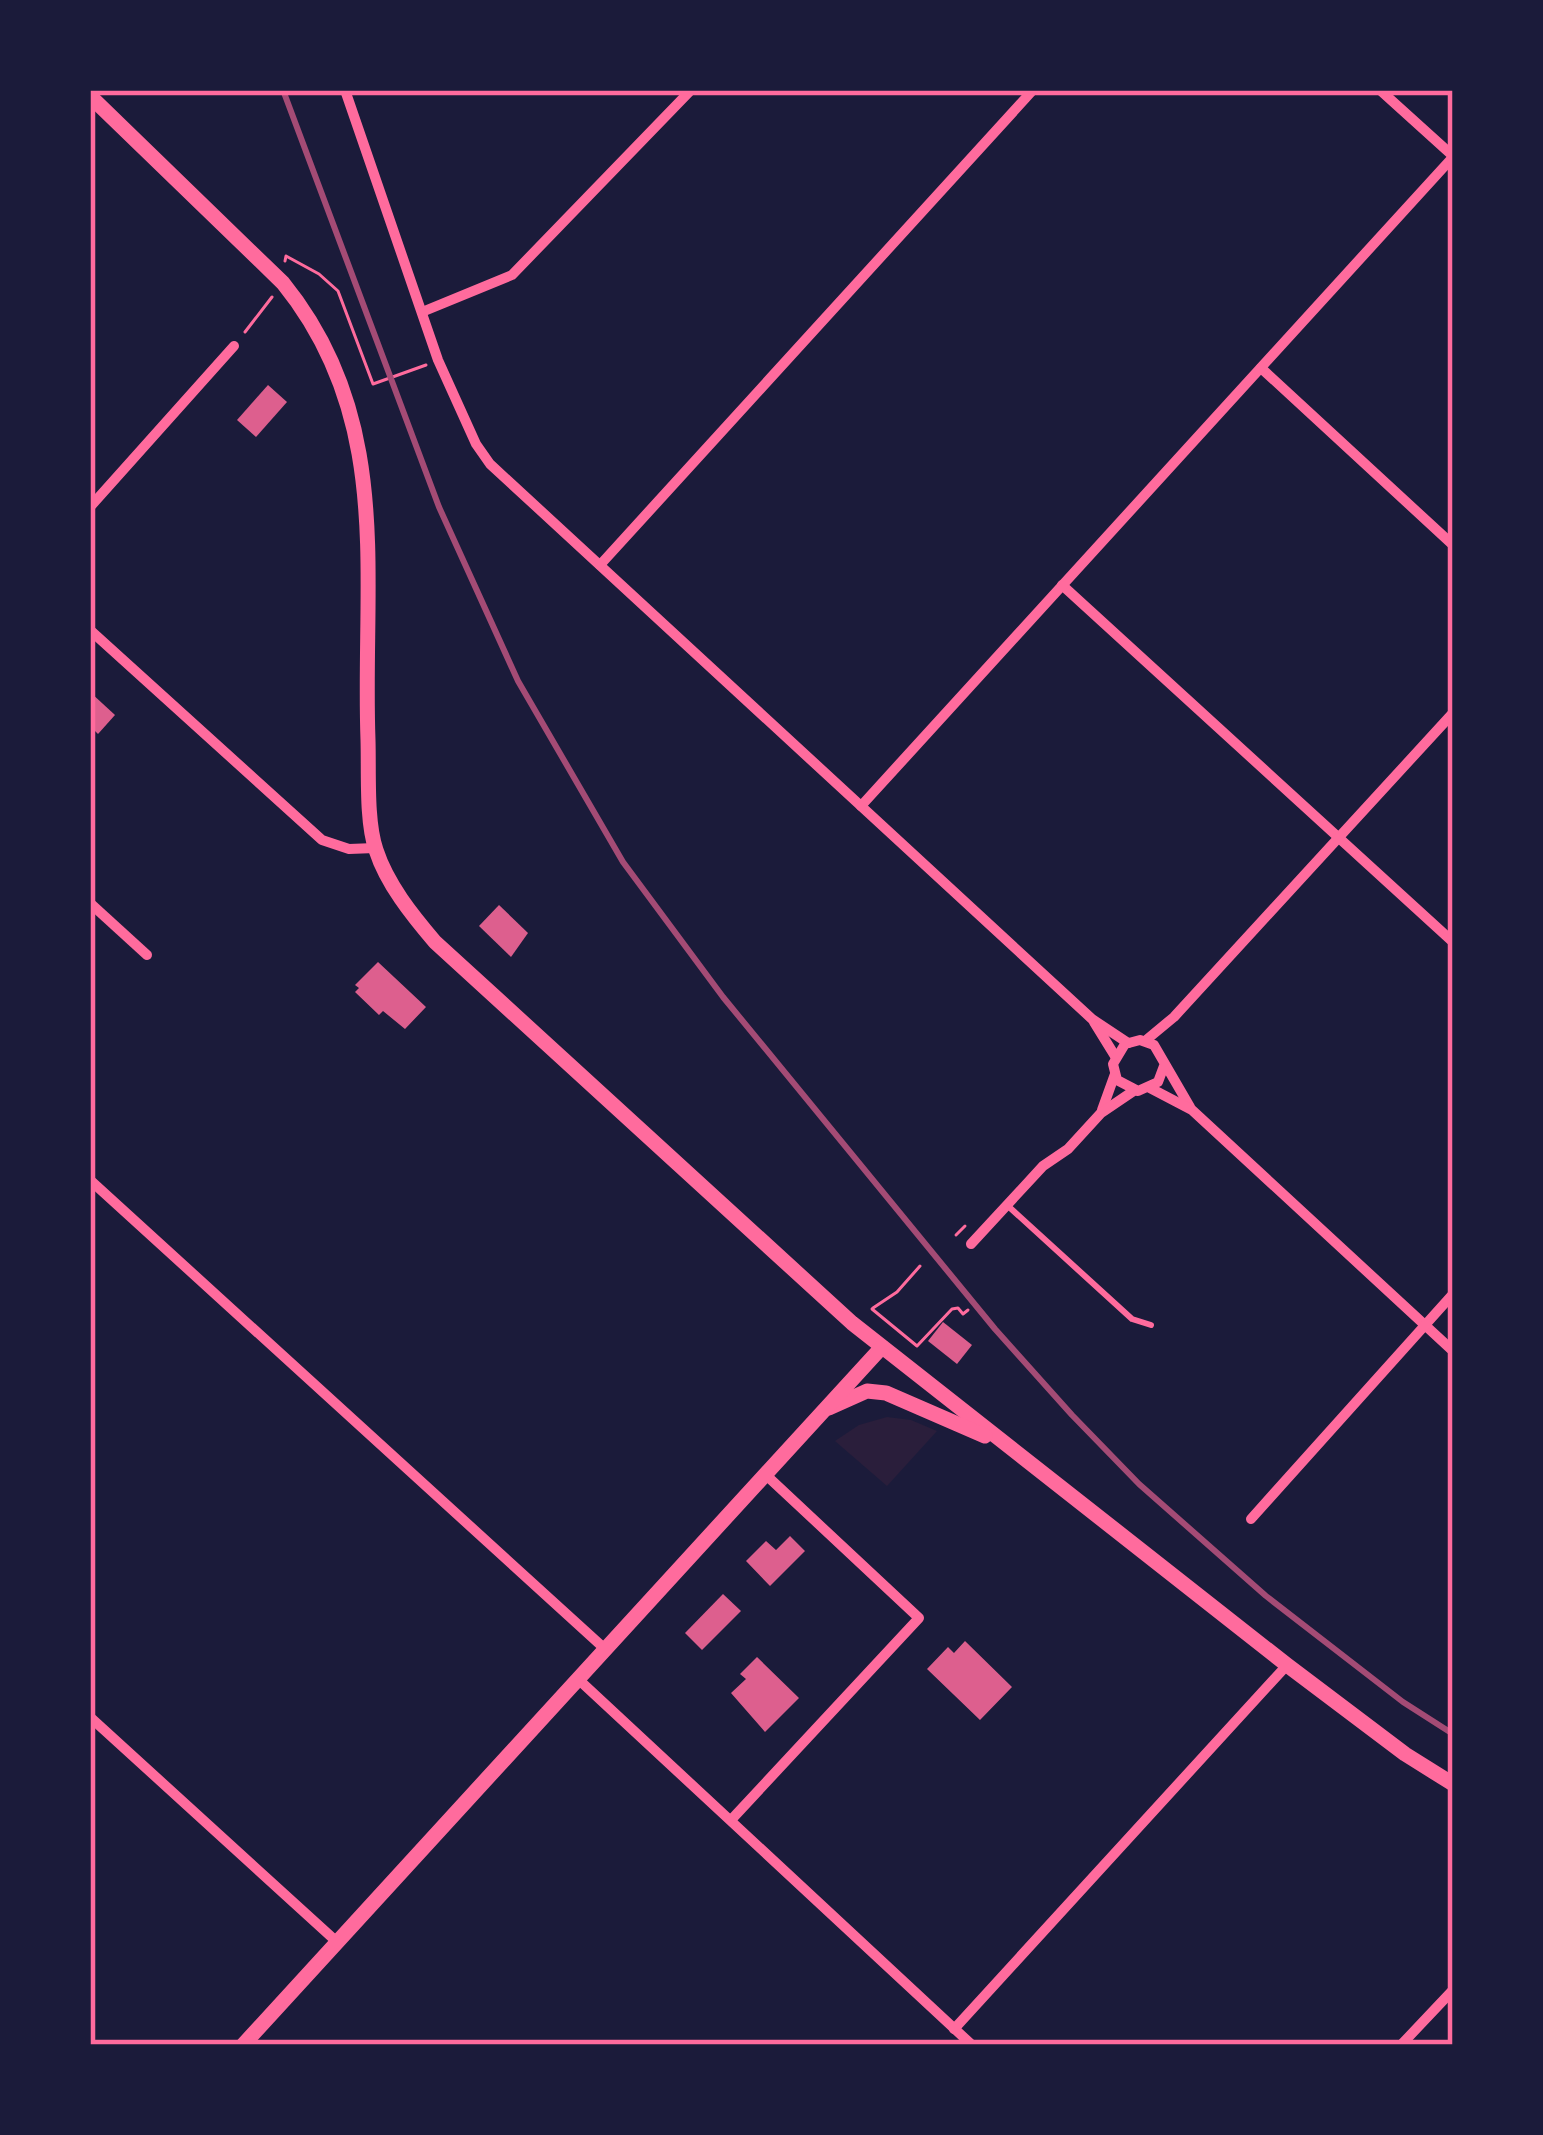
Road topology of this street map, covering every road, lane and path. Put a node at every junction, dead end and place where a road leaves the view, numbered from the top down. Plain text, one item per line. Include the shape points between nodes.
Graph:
1 (345, 90) edge
2 (691, 90) edge
3 (1034, 90) edge
4 (1380, 90) edge
5 (90, 96) edge
6 (1453, 157) edge
7 (283, 283) junction
8 (422, 312) junction
9 (234, 346) joint
10 (438, 360) junction
11 (1261, 368) junction
12 (90, 507) edge
13 (1453, 545) edge
14 (600, 565) junction
15 (1062, 585) junction
16 (90, 630) edge
17 (1453, 712) edge
18 (861, 806) junction
19 (1340, 838) junction
20 (375, 848) junction
21 (90, 903) edge
22 (1453, 942) edge
23 (147, 955) dead end
24 (1174, 1018) junction
25 (1092, 1019) junction
26 (1145, 1041) junction
27 (1128, 1042) junction
28 (1158, 1049) junction
29 (1115, 1056) junction
30 (1164, 1066) junction
31 (1115, 1074) junction
32 (1150, 1088) junction
33 (1135, 1090) junction
34 (1192, 1110) junction
35 (1101, 1113) junction
36 (90, 1180) edge
37 (1006, 1204) junction
38 (970, 1244) dead end
39 (920, 1266) dead end
40 (1453, 1294) edge
41 (872, 1309) junction
42 (968, 1310) dead end
43 (852, 1323) junction
44 (1151, 1325) dead end
45 (1424, 1326) junction
46 (882, 1347) junction
47 (1453, 1351) edge
48 (816, 1416) junction
49 (1004, 1444) junction
50 (766, 1475) junction
51 (1251, 1520) dead end
52 (605, 1649) junction
53 (1287, 1665) junction
54 (578, 1679) junction
55 (90, 1717) edge
56 (1453, 1784) edge
57 (731, 1820) junction
58 (337, 1942) junction
59 (1453, 1990) edge
60 (954, 2029) junction
61 (243, 2045) edge
62 (972, 2045) edge
63 (1401, 2045) edge

1 - 8 street
2 - 8 street via 512,275
3 - 14 street
4 - 6 street
5 - 7 main road
6 - 11 street
7 - 9 path
7 - 10 path via 286,256 338,291 373,384
7 - 20 main road via 332,364 367,494
8 - 10 street
9 - 12 street
10 - 14 street via 490,464
11 - 13 street
11 - 15 street
14 - 18 street
15 - 18 street
15 - 19 street
16 - 20 street via 322,840
17 - 19 street
18 - 25 street
19 - 22 street
19 - 24 street
20 - 43 main road via 435,941
21 - 23 street
24 - 26 street
24 - 28 street
25 - 27 street
25 - 29 street
26 - 27 street
26 - 28 street
27 - 29 street
28 - 30 street
29 - 31 street
30 - 32 street
30 - 34 street
31 - 33 street
31 - 35 street
32 - 33 street
32 - 34 street
33 - 35 street
34 - 45 street
35 - 37 street
36 - 52 street
37 - 38 street
37 - 44 lane via 1132,1319
39 - 41 path
40 - 45 street
41 - 42 path via 917,1346 952,1309
41 - 43 path
43 - 46 main road
45 - 47 street
45 - 51 street
46 - 48 main road
46 - 49 main road
48 - 49 main road via 867,1391 886,1393
48 - 50 main road
49 - 53 main road
50 - 52 main road
50 - 57 street via 919,1618
52 - 54 main road
53 - 56 main road
53 - 60 street
54 - 57 street
54 - 58 main road
55 - 58 street
57 - 60 street
58 - 61 main road
59 - 63 street
60 - 62 street

